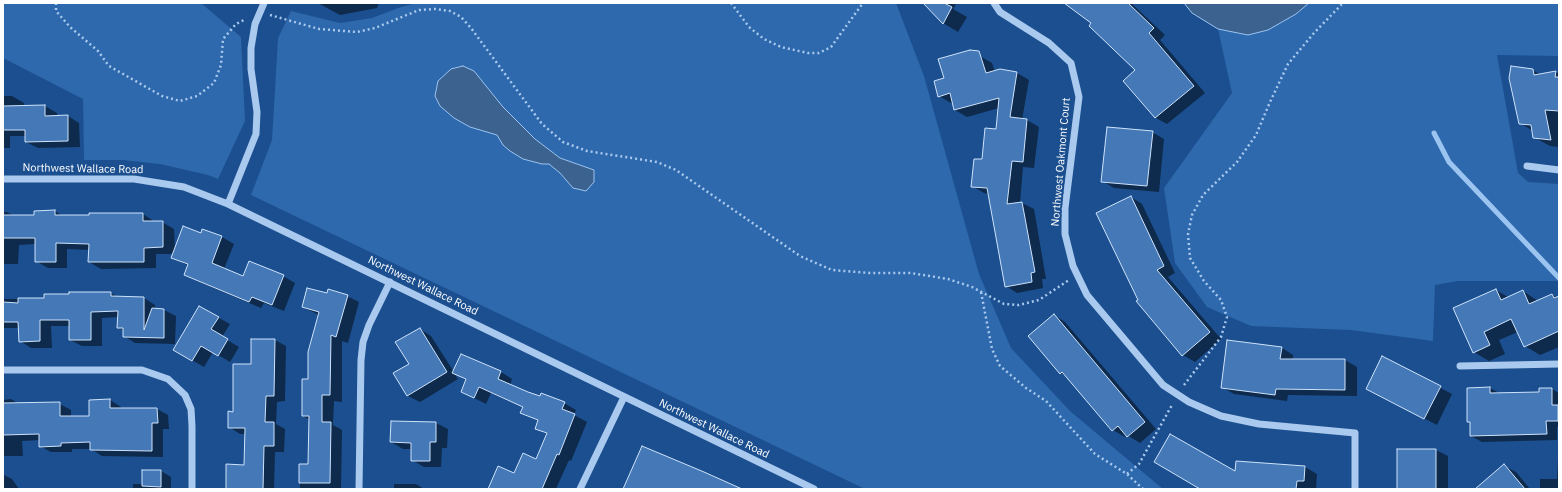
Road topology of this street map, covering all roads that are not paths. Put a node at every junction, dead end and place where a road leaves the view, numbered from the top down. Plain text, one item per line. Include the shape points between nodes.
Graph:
1 (264, 3) edge
2 (994, 3) edge
3 (1527, 166) dead end
4 (1559, 170) edge
5 (3, 179) edge
6 (228, 204) junction
7 (390, 282) junction
8 (1559, 364) edge
9 (1460, 366) dead end
10 (3, 370) edge
11 (624, 397) junction
12 (192, 489) edge
13 (359, 489) edge
14 (580, 489) edge
15 (814, 489) edge
16 (1355, 489) edge

1 - 6 street via 255,24 251,48 257,112 256,134
2 - 16 street, Northwest Oakmont Court via 1000,12 1049,43 1071,63 1079,97 1065,208 1065,234 1073,266 1087,296 1163,385 1190,402 1221,416 1259,424 1355,433
3 - 4 street
5 - 6 street, Northwest Wallace Road via 134,179 184,187
6 - 7 street, Northwest Wallace Road
7 - 11 street, Northwest Wallace Road
7 - 13 street via 363,342
8 - 9 street
10 - 12 street via 142,370 168,379 185,395 191,409
11 - 14 street
11 - 15 street, Northwest Wallace Road

